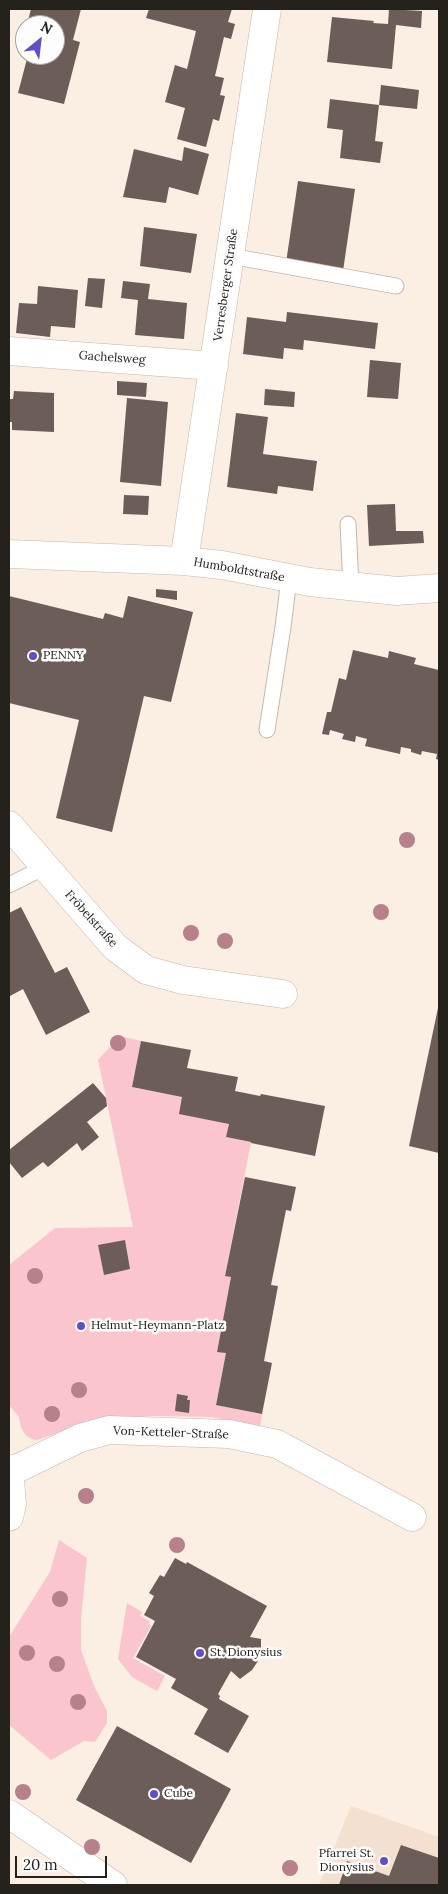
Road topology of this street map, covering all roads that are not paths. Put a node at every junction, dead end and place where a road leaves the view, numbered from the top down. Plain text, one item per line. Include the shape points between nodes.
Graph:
1 (267, 9) edge
2 (230, 256) junction
3 (396, 286) dead end
4 (9, 351) edge
5 (214, 366) junction
6 (348, 524) dead end
7 (9, 554) edge
8 (184, 561) junction
9 (289, 579) junction
10 (351, 586) junction
11 (439, 588) edge
12 (267, 730) dead end
13 (9, 825) edge
14 (45, 867) junction
15 (9, 885) edge
16 (283, 994) dead end
17 (9, 1470) edge
18 (9, 1517) edge
19 (412, 1518) dead end
20 (9, 1814) edge
21 (113, 1885) edge

1 - 2 street, Verresberger Straße
2 - 3 lane
2 - 5 street, Verresberger Straße
4 - 5 street, Gachelsweg
5 - 8 street, Verresberger Straße
6 - 10 lane
7 - 8 street, Humboldtstraße
8 - 9 street, Humboldtstraße
9 - 10 street, Humboldtstraße
9 - 12 lane
10 - 11 street, Humboldtstraße via 397,591
13 - 14 street, Fröbelstraße
14 - 15 lane
14 - 16 street, Fröbelstraße via 115,947 146,970 183,980
17 - 18 street via 12,1504
17 - 19 street, Von-Ketteler-Straße via 80,1438 109,1430 229,1434 277,1444
20 - 21 street

